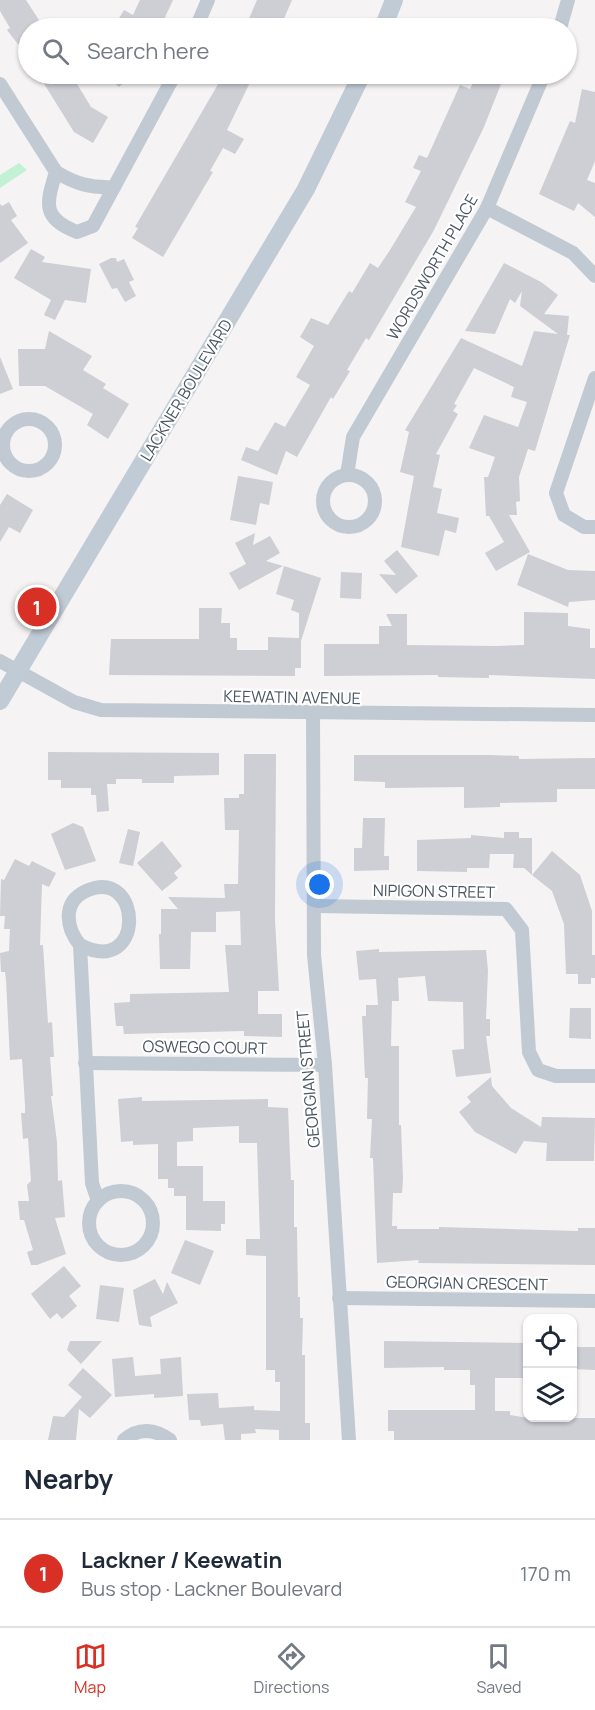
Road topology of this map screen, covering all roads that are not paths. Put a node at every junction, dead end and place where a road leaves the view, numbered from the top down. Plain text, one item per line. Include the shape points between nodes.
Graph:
1 (208, 0) edge
2 (394, 0) edge
3 (568, 0) edge
4 (200, 18) edge
5 (387, 18) edge
6 (563, 18) edge
7 (0, 84) edge
8 (170, 84) edge
9 (357, 84) edge
10 (540, 84) edge
11 (56, 172) junction
12 (114, 187) junction
13 (487, 208) junction
14 (595, 276) edge
15 (595, 378) edge
16 (346, 475) dead end
17 (595, 527) edge
18 (0, 661) edge
19 (17, 672) junction
20 (0, 701) edge
21 (313, 714) junction
22 (595, 715) edge
23 (316, 906) junction
24 (80, 945) junction
25 (86, 1063) junction
26 (325, 1065) junction
27 (595, 1076) edge
28 (98, 1201) junction
29 (339, 1298) junction
30 (595, 1301) edge
31 (124, 1440) edge
32 (170, 1440) edge
33 (349, 1440) edge

1 - 4 street
2 - 5 main road
3 - 6 street
7 - 11 street
8 - 12 street
9 - 19 main road, LACKNER BOULEVARD via 306,189
10 - 13 street, WORDSWORTH PLACE
11 - 12 street via 73,183
11 - 12 street via 48,199 50,213 59,225 77,232 93,226
13 - 14 street via 573,253
13 - 16 street, WORDSWORTH PLACE via 353,438
15 - 17 street via 556,493 564,514 584,527
18 - 19 street, KEEWATIN AVENUE
19 - 20 main road, LACKNER BOULEVARD
19 - 21 street, KEEWATIN AVENUE via 74,702 100,710
21 - 22 street, KEEWATIN AVENUE
21 - 23 street, GEORGIAN STREET
23 - 26 street, GEORGIAN STREET via 314,956
23 - 27 street, NIPIGON STREET via 506,909 522,930 529,1052 538,1070 556,1076
24 - 24 street via 101,951 120,944 127,936 132,921 130,910 117,892 96,888 76,898 68,923
24 - 25 street
25 - 26 street, OSWEGO COURT
25 - 28 street via 92,1183
26 - 29 street, GEORGIAN STREET
28 - 28 street via 89,1221 95,1241 116,1254 139,1250 147,1242 153,1224 145,1202 122,1191
29 - 30 street, GEORGIAN CRESCENT
29 - 33 street, GEORGIAN STREET
31 - 32 street via 136,1432 150,1430

